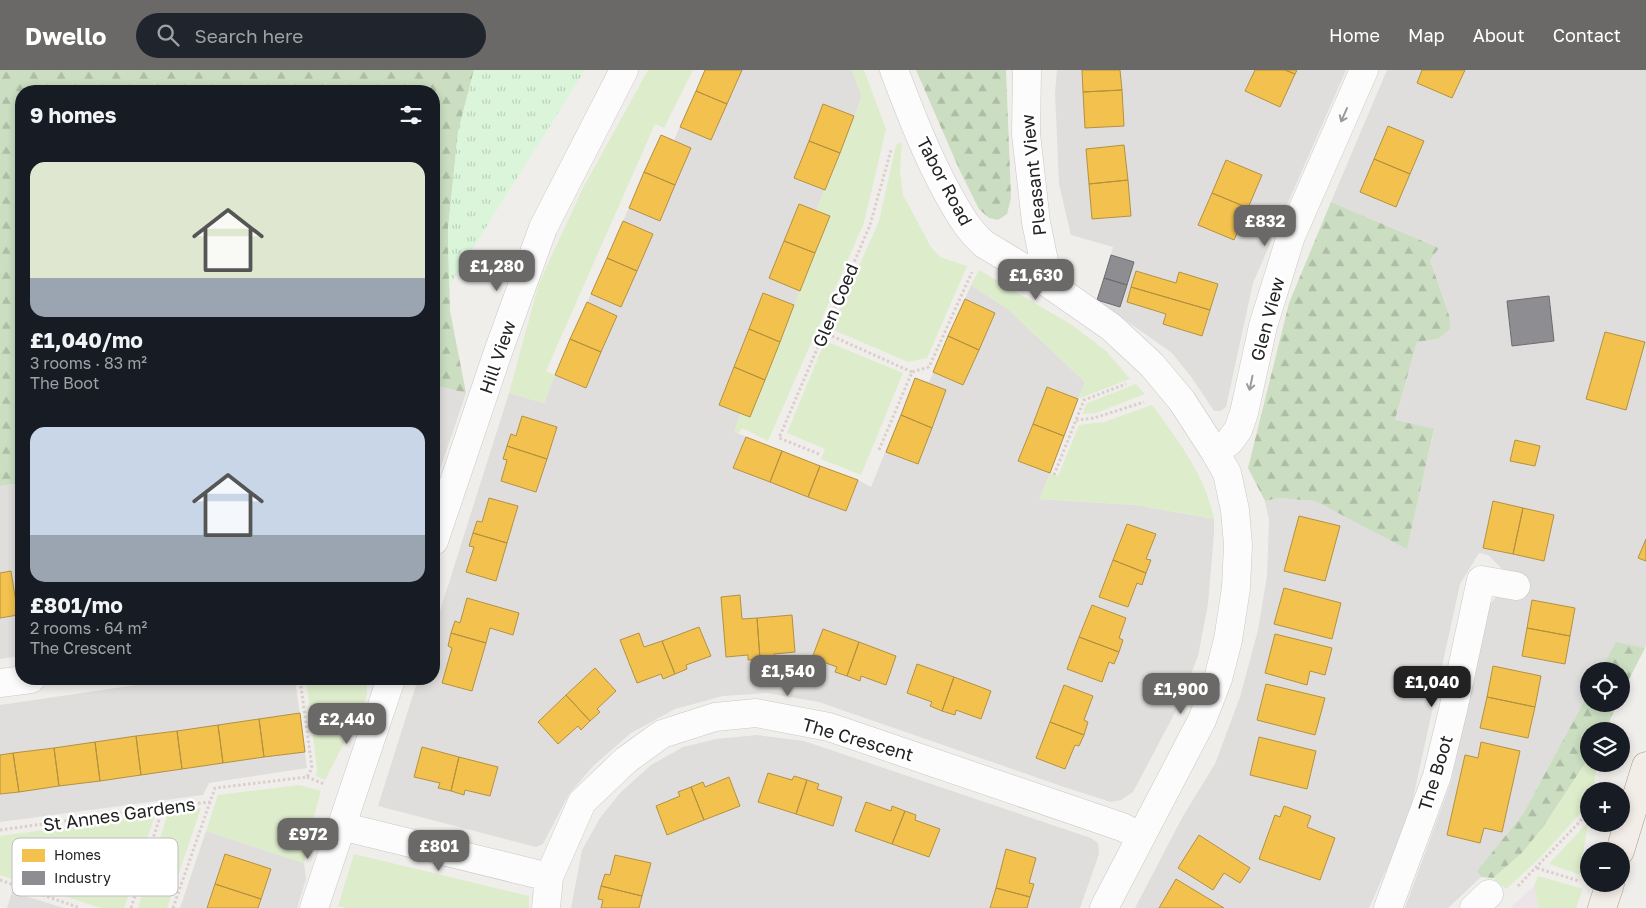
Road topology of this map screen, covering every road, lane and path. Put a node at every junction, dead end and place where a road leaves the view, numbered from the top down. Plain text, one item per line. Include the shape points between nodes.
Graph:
1 (624, 70) edge
2 (894, 70) edge
3 (1026, 70) edge
4 (1364, 70) edge
5 (892, 149) dead end
6 (984, 244) junction
7 (1042, 279) junction
8 (823, 332) junction
9 (1152, 365) junction
10 (912, 372) junction
11 (1140, 403) dead end
12 (1076, 420) junction
13 (880, 450) dead end
14 (1215, 452) junction
15 (819, 454) dead end
16 (1054, 474) dead end
17 (440, 523) edge
18 (1516, 586) dead end
19 (15, 681) edge
20 (0, 683) edge
21 (301, 685) edge
22 (389, 685) edge
23 (1646, 766) edge
24 (307, 777) junction
25 (328, 786) dead end
26 (210, 802) junction
27 (163, 807) junction
28 (1580, 822) edge
29 (342, 825) junction
30 (0, 830) edge
31 (1140, 836) junction
32 (153, 838) edge
33 (1623, 842) edge
34 (1537, 868) junction
35 (549, 877) junction
36 (0, 880) edge
37 (1580, 881) edge
38 (12, 884) edge
39 (1516, 888) dead end
40 (1607, 892) edge
41 (178, 894) edge
42 (46, 896) edge
43 (135, 896) edge
44 (177, 896) edge
45 (80, 908) edge
46 (131, 908) edge
47 (173, 908) edge
48 (314, 908) edge
49 (546, 908) edge
50 (1104, 908) edge
51 (1388, 908) edge
52 (1602, 908) edge

1 - 17 street, Hill View via 543,228
2 - 6 street, Tabor Road via 939,178 960,216
3 - 7 street, Pleasant View via 1026,134 1036,222 1045,266
4 -> 14 street, Glen View via 1291,236 1263,326 1238,430 1230,442
5 - 8 path, Glen Coed via 870,225
6 - 7 street, Tabor Road
6 - 10 path via 929,367
7 - 9 street, Tabor Road via 1110,327
8 - 10 path
8 - 15 path, Glen Coed via 779,438
9 - 12 path via 1136,380 1084,400
9 - 14 street, Tabor Road via 1182,400
10 - 13 path
11 - 12 path via 1094,418
12 - 16 path
14 - 31 street, Tabor Road via 1227,473 1238,546 1228,640 1202,720
18 - 51 street, The Boot via 1481,580 1437,776
19 - 20 street
21 - 24 path via 312,768
22 - 29 street
23 - 33 main road
24 - 25 path
24 - 26 path, St Annes Gardens via 215,788
26 - 27 path, St Annes Gardens
26 - 41 path
27 - 30 path, St Annes Gardens
27 - 32 path
28 - 34 path
29 - 35 street
29 - 48 street
31 - 35 street, The Crescent via 1122,827 829,727 756,713 715,717 662,734 626,760 582,802
31 - 50 street, Tabor Road
34 - 37 path
34 - 39 path
35 - 49 street, The Crescent
36 - 38 path
40 - 52 main road
42 - 45 path
43 - 46 path
44 - 47 path

